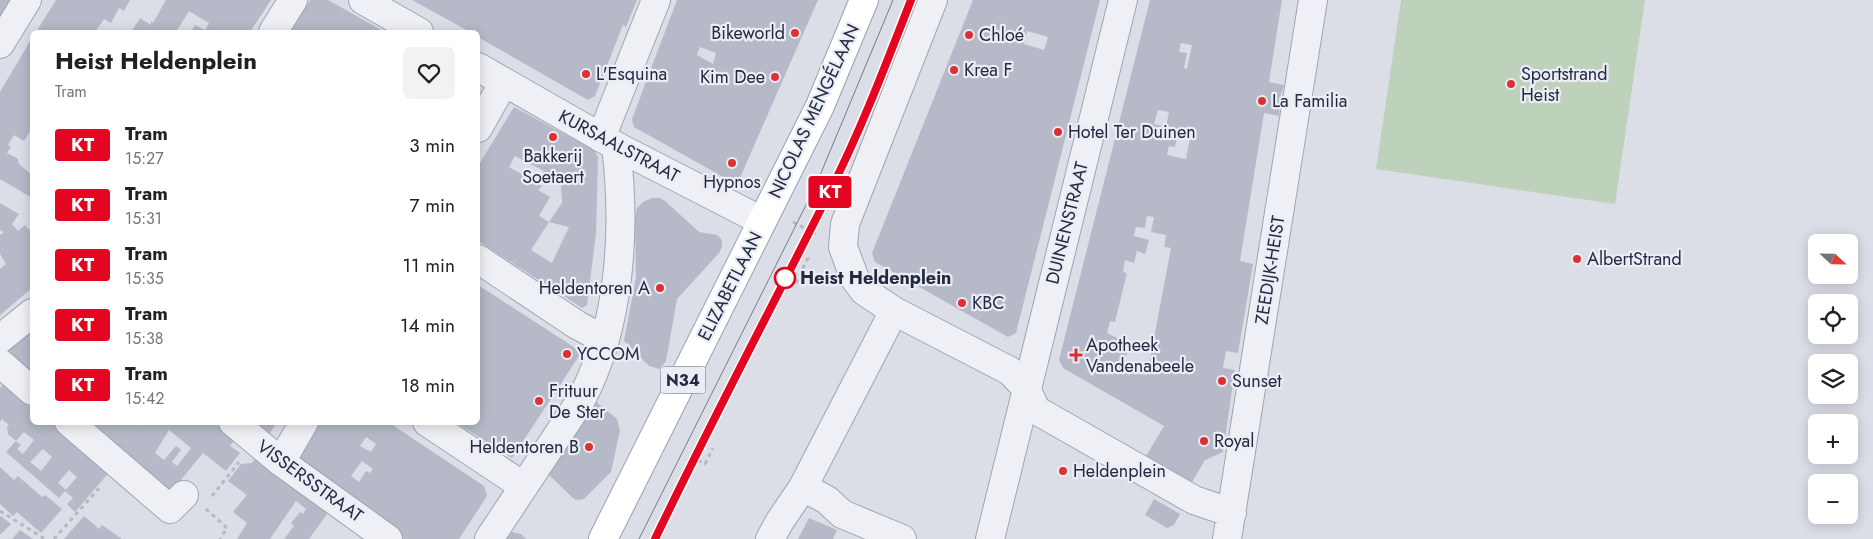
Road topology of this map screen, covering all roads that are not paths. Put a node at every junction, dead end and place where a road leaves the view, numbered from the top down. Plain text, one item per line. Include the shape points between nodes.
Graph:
1 (27, 0) edge
2 (293, 0) edge
3 (363, 0) edge
4 (656, 0) edge
5 (864, 0) edge
6 (933, 0) edge
7 (1123, 0) edge
8 (1313, 0) edge
9 (275, 30) edge
10 (416, 30) edge
11 (0, 44) edge
12 (480, 68) edge
13 (504, 82) junction
14 (480, 124) edge
15 (609, 142) junction
16 (766, 215) junction
17 (480, 260) edge
18 (894, 311) junction
19 (30, 315) edge
20 (0, 339) edge
21 (605, 340) junction
22 (0, 363) edge
23 (1026, 388) junction
24 (30, 389) edge
25 (72, 425) edge
26 (236, 425) edge
27 (302, 425) edge
28 (432, 425) edge
29 (281, 462) junction
30 (523, 486) junction
31 (803, 487) junction
32 (194, 501) road end
33 (1229, 526) edge
34 (388, 539) edge
35 (489, 539) edge
36 (603, 539) edge
37 (770, 539) edge
38 (902, 539) edge
39 (990, 539) edge

1 - 11 street
2 - 9 street
3 - 10 street
4 - 15 street
5 - 16 main road, NICOLAS MENGÉLAAN / N34 via 820,106
6 - 18 street via 845,224 843,247 855,280 864,291
7 - 23 street, DUINENSTRAAT
8 - 33 street, ZEEDIJK-HEIST
12 - 13 street, KURSAALSTRAAT
13 - 14 street
13 - 15 street, KURSAALSTRAAT
15 - 16 street, KURSAALSTRAAT
15 - 21 street via 620,187 620,250
16 - 36 main road, ELIZABETLAAN / N34
17 - 21 street
18 - 23 street via 1010,371
18 - 31 street
19 - 20 street
21 - 30 street via 581,400
22 - 24 street
23 - 33 street via 1036,410 1194,500
23 - 39 street
25 - 32 street via 170,509
26 - 29 street, VISSERSSTRAAT
27 - 29 street
28 - 30 street
29 - 34 street, VISSERSSTRAAT
30 - 35 street
31 - 37 street
31 - 38 street via 828,500 842,514

